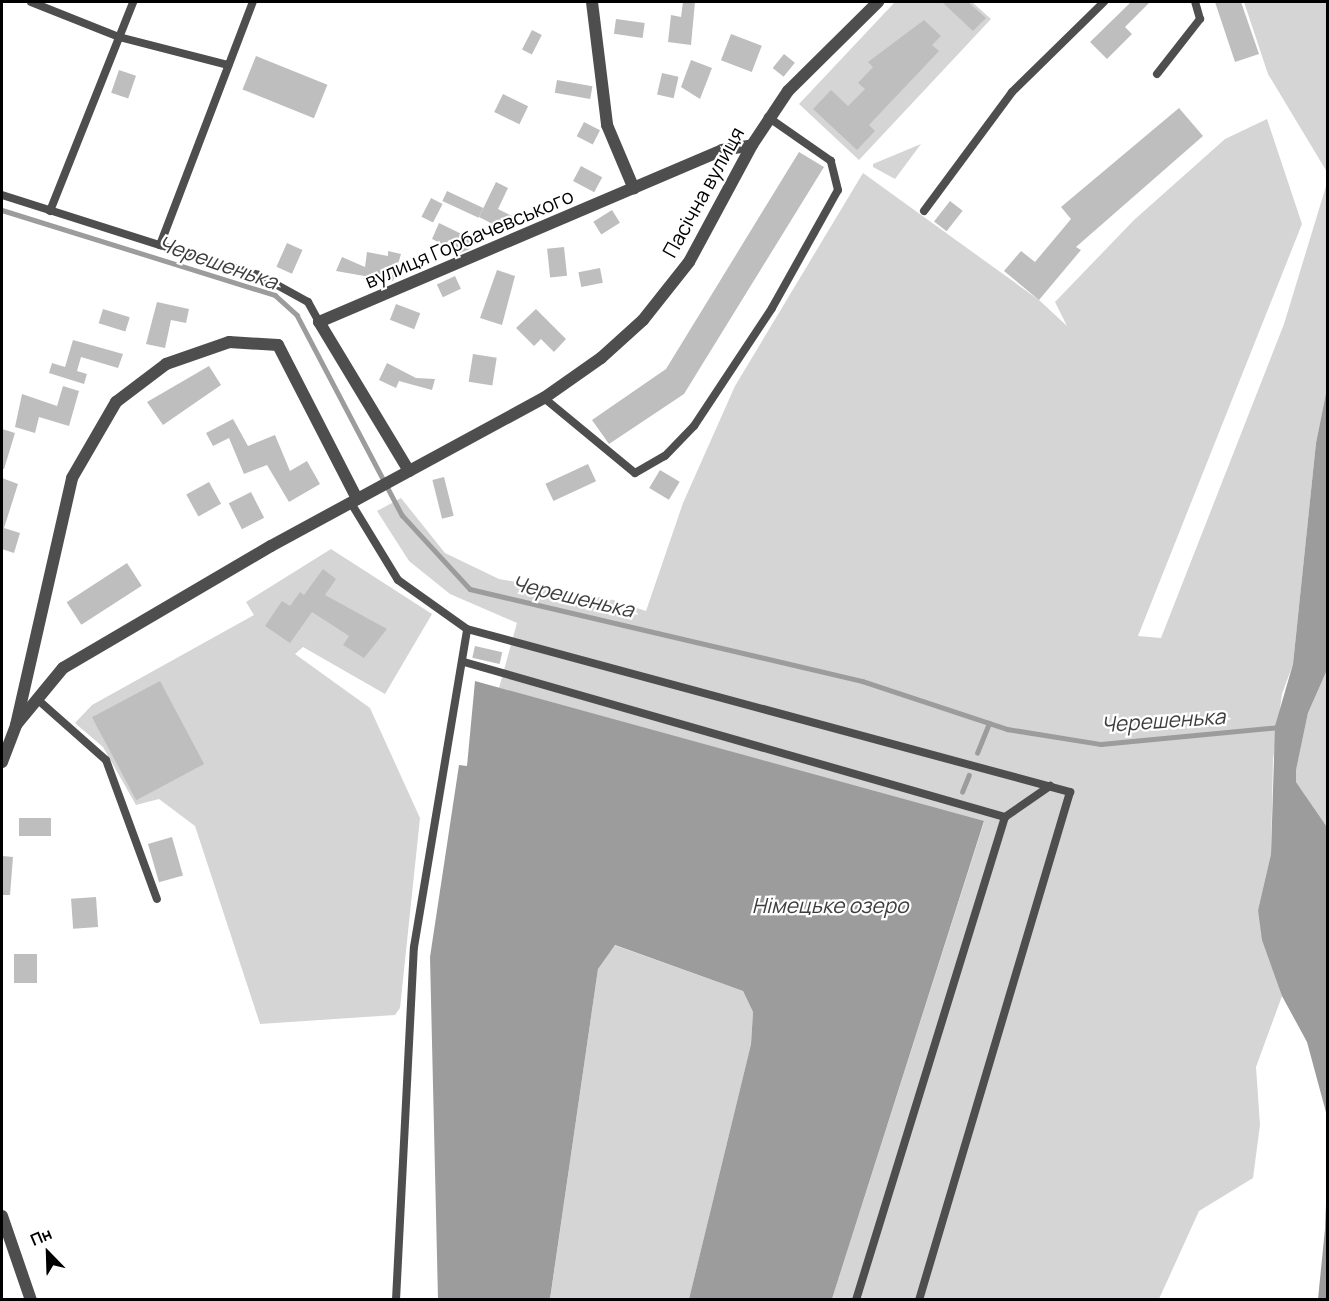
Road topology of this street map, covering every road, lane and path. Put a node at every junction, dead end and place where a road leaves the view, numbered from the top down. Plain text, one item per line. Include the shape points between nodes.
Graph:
1 (31, 2) edge
2 (133, 2) edge
3 (253, 2) edge
4 (592, 2) edge
5 (878, 2) edge
6 (1104, 2) edge
7 (1195, 2) edge
8 (119, 37) junction
9 (228, 65) junction
10 (1157, 74) dead end
11 (768, 117) junction
12 (752, 145) junction
13 (634, 189) junction
14 (2, 195) edge
15 (924, 210) dead end
16 (50, 211) junction
17 (160, 245) junction
18 (319, 322) junction
19 (544, 398) junction
20 (409, 471) junction
21 (354, 501) junction
22 (467, 629) junction
23 (464, 662) junction
24 (37, 699) junction
25 (16, 725) junction
26 (2, 761) edge
27 (1050, 786) junction
28 (1005, 817) junction
29 (157, 899) dead end
30 (2, 1216) edge
31 (31, 1299) edge
32 (396, 1299) edge
33 (856, 1299) edge
34 (919, 1299) edge

1 - 8 lane
2 - 8 lane
3 - 9 lane
4 - 13 street via 607,125
5 - 11 street, Пасічна вулиця
6 - 15 lane via 1012,92
7 - 10 lane via 1200,19
8 - 9 lane
8 - 16 lane
9 - 17 lane
11 - 12 street, Пасічна вулиця
11 - 19 lane via 831,161 838,190 772,308 694,426 664,456 635,473
12 - 13 street, вулиця Горбачевського via 722,150
12 - 19 street, Пасічна вулиця via 689,262 643,320
13 - 18 street, вулиця Горбачевського
14 - 16 lane
16 - 17 lane
17 - 18 lane via 259,275 308,302
18 - 20 street
19 - 20 street, Пасічна вулиця
20 - 21 street, Пасічна вулиця
21 - 22 lane via 398,580
21 - 24 street, Пасічна вулиця via 63,668
21 - 25 street via 278,345 229,342 166,364 116,402 72,478
22 - 23 lane
22 - 27 lane
23 - 28 lane
23 - 32 lane via 414,947
24 - 25 street, Пасічна вулиця
24 - 29 lane via 106,760
25 - 26 street
27 - 28 lane
27 - 34 lane via 1070,792
28 - 33 lane
30 - 31 street

